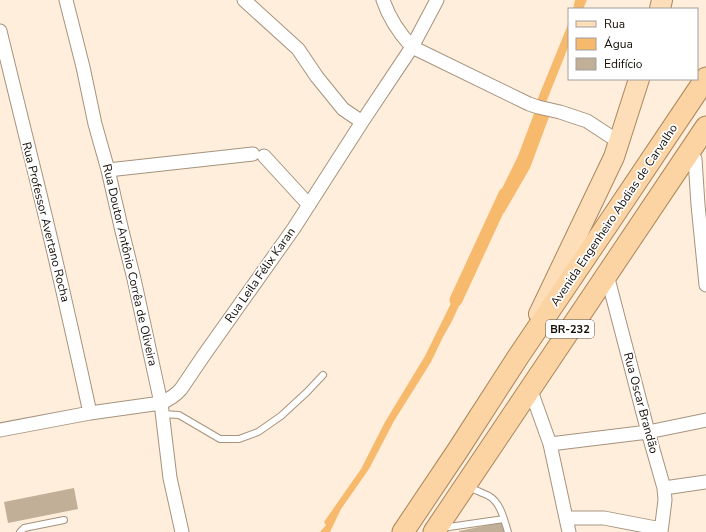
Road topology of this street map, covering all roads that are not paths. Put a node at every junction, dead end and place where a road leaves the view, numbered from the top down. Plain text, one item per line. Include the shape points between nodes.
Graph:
1 (66, 0) edge
2 (244, 0) edge
3 (383, 0) edge
4 (437, 0) edge
5 (0, 31) edge
6 (412, 47) junction
7 (706, 78) edge
8 (639, 80) edge
9 (362, 122) junction
10 (706, 127) edge
11 (619, 142) junction
12 (696, 158) edge
13 (108, 170) junction
14 (309, 205) junction
15 (702, 205) edge
16 (607, 275) junction
17 (706, 285) edge
18 (518, 357) junction
19 (323, 375) dead end
20 (530, 388) junction
21 (162, 408) junction
22 (90, 413) junction
23 (706, 420) edge
24 (0, 430) edge
25 (648, 432) junction
26 (550, 444) junction
27 (706, 482) edge
28 (466, 486) junction
29 (664, 488) junction
30 (566, 518) junction
31 (504, 519) junction
32 (64, 520) dead end
33 (435, 530) edge
34 (661, 530) edge
35 (20, 532) edge
36 (182, 532) edge
37 (403, 532) edge
38 (508, 532) edge
39 (569, 532) edge

1 - 13 street, Rua Doutor Antônio Corrêa de Oliveira
2 - 9 street via 298,49 343,109
3 - 6 street via 395,26
4 - 6 street, Rua Leila Félix Karan
5 - 22 street, Rua Professor Avertano Rocha
6 - 9 street, Rua Leila Félix Karan
6 - 11 street via 529,104 587,122
7 - 18 highway, Avenida Engenheiro Abdias de Carvalho
8 - 11 main road
9 - 14 street, Rua Leila Félix Karan
10 - 12 highway, BR-232
11 - 18 main road
12 - 15 street
12 - 16 highway, BR-232
13 - 14 street via 259,155
13 - 21 street, Rua Doutor Antônio Corrêa de Oliveira
14 - 21 street, Rua Leila Félix Karan via 181,389
15 - 17 street
16 - 20 highway, BR-232
16 - 25 street, Rua Oscar Brandão
18 - 37 highway, Avenida Engenheiro Abdias de Carvalho
19 - 21 lane via 280,416 258,432 239,439 220,439
20 - 26 street
20 - 28 highway, BR-232
21 - 22 street, Rua Leila Félix Karan
21 - 36 street, Rua Doutor Antônio Corrêa de Oliveira via 170,478
22 - 24 street, Rua Leila Félix Karan
23 - 25 street
25 - 26 street
25 - 29 street, Rua Oscar Brandão
26 - 30 street
27 - 29 street
28 - 31 lane via 490,497
28 - 33 highway, BR-232
29 - 34 street, Rua Oscar Brandão
30 - 34 street via 604,518
30 - 39 street
31 - 33 lane
31 - 38 lane
32 - 35 lane via 24,528

